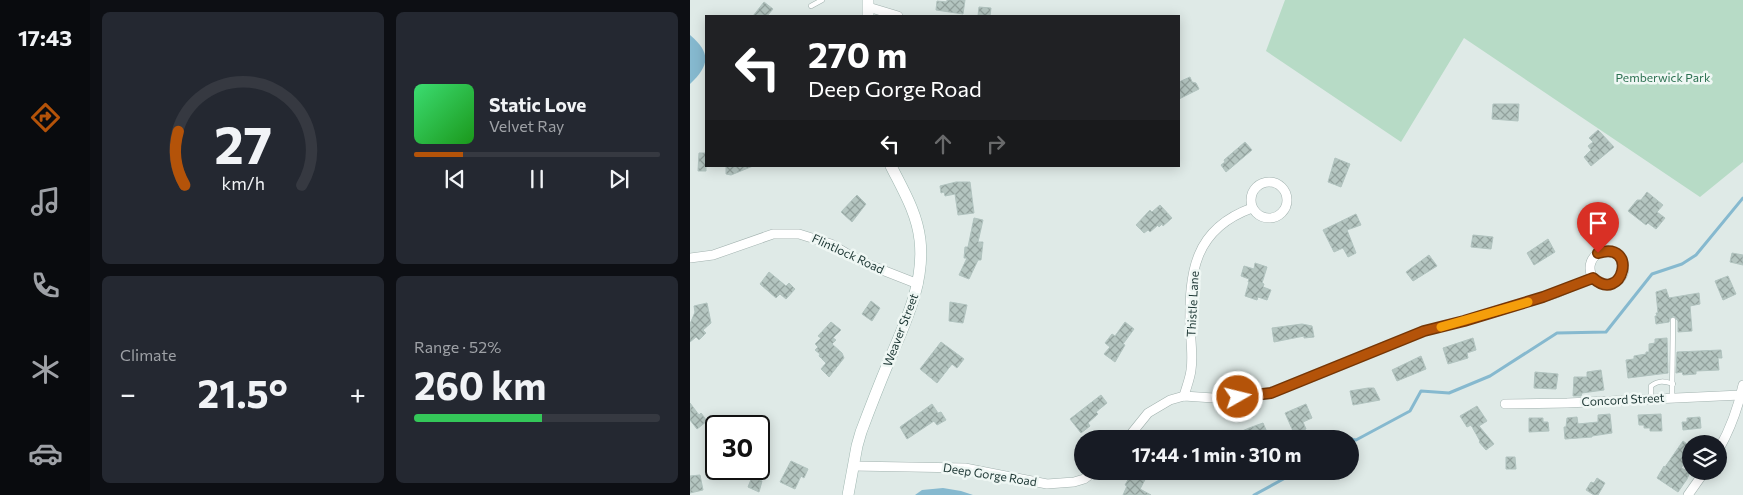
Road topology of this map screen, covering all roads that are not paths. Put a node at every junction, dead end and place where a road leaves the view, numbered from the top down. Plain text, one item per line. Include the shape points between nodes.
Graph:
1 (822, 0) edge
2 (811, 6) dead end
3 (868, 8) edge
4 (896, 15) edge
5 (892, 167) edge
6 (1252, 208) junction
7 (690, 258) edge
8 (1593, 278) dead end
9 (918, 284) junction
10 (1673, 320) dead end
11 (1672, 384) junction
12 (1743, 385) edge
13 (1741, 395) junction
14 (1184, 396) junction
15 (1672, 398) junction
16 (1651, 399) junction
17 (1506, 404) dead end
18 (1134, 430) edge
19 (1726, 435) edge
20 (853, 466) junction
21 (1081, 480) edge
22 (1699, 480) edge
23 (848, 495) edge
24 (1688, 495) edge

1 - 2 lane
3 - 4 street
5 - 9 street, Weaver Street via 910,204 920,241
6 - 6 street via 1264,218 1277,216 1285,208 1286,194 1277,184 1261,184 1253,191 1250,199
6 - 14 street, Thistle Lane via 1218,227 1194,265 1190,314 1192,370
7 - 9 street, Flintlock Road via 714,255 774,234 799,234 830,244 872,266
8 - 14 street via 1548,295 1424,331 1271,393 1228,399
9 - 20 street, Weaver Street via 861,432
10 - 11 lane
11 - 15 lane
11 - 16 lane via 1663,381 1651,386
12 - 13 street
13 - 15 street, Concord Street
13 - 19 street
14 - 18 street via 1156,407
15 - 16 street, Concord Street
16 - 17 street, Concord Street
20 - 21 street, Deep Gorge Road via 965,468 1046,484
20 - 23 street, Weaver Street
22 - 24 street

